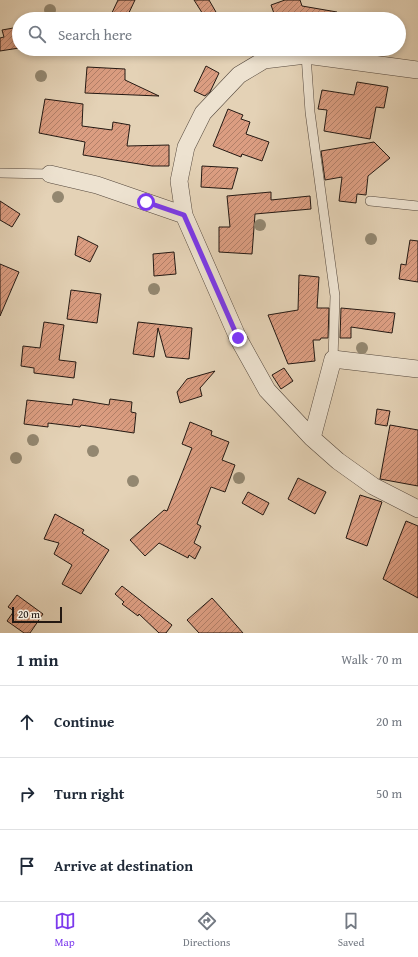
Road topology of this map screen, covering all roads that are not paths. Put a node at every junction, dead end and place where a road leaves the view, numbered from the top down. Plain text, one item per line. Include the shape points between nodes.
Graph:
1 (298, 56) edge
2 (306, 56) edge
3 (313, 56) edge
4 (418, 70) edge
5 (0, 173) edge
6 (50, 174) joint
7 (370, 201) dead end
8 (418, 206) edge
9 (184, 215) junction
10 (333, 359) junction
11 (418, 369) edge
12 (312, 438) junction
13 (418, 509) edge

1 - 9 street via 264,60 239,75 203,113 186,147 179,181
2 - 10 lane via 310,112 335,296
3 - 4 street
5 - 6 lane
6 - 9 street via 97,186
7 - 8 lane
9 - 12 street via 238,338 267,390
10 - 11 street
10 - 12 street
12 - 13 street via 338,462 373,486

